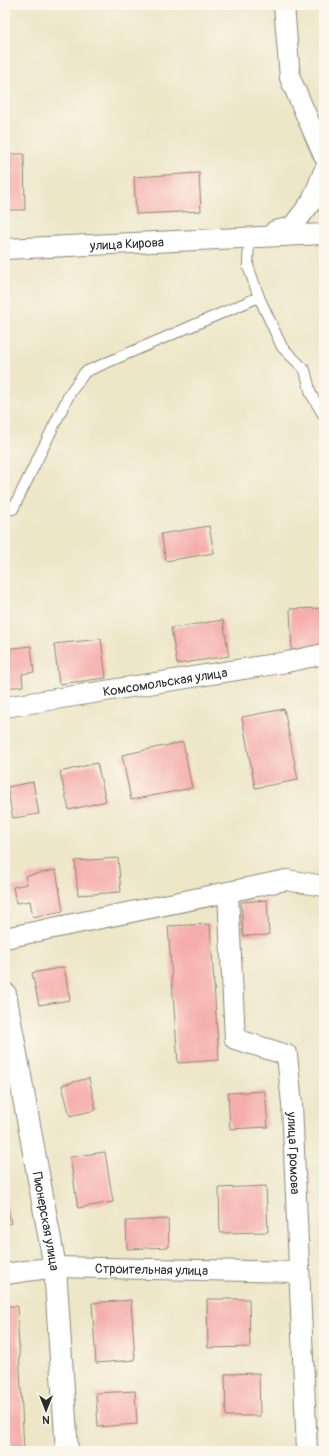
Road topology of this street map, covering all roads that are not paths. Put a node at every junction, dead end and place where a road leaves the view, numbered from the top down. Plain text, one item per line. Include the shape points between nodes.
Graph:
1 (284, 5) edge
2 (324, 156) edge
3 (324, 171) edge
4 (324, 234) edge
5 (249, 237) junction
6 (5, 249) edge
7 (259, 297) junction
8 (324, 416) edge
9 (5, 510) edge
10 (324, 654) edge
11 (5, 707) edge
12 (324, 886) edge
13 (228, 893) junction
14 (5, 938) edge
15 (5, 994) edge
16 (55, 1267) junction
17 (298, 1272) junction
18 (5, 1274) edge
19 (67, 1451) edge
20 (307, 1451) edge

1 - 2 street via 290,78
3 - 5 street via 312,201 292,227
4 - 5 street
5 - 6 street, улица Кирова
5 - 7 lane via 248,266
7 - 8 lane via 282,348 305,370 311,394
7 - 9 lane via 85,372 70,393 13,509
10 - 11 street, Комсомольская улица
12 - 13 street via 286,880
13 - 14 street
13 - 17 street, улица Громова via 235,1039 288,1055
15 - 16 street, Пионерская улица
16 - 17 street, Строительная улица
16 - 18 street, Строительная улица
16 - 19 street, Пионерская улица
17 - 20 street, улица Громова

